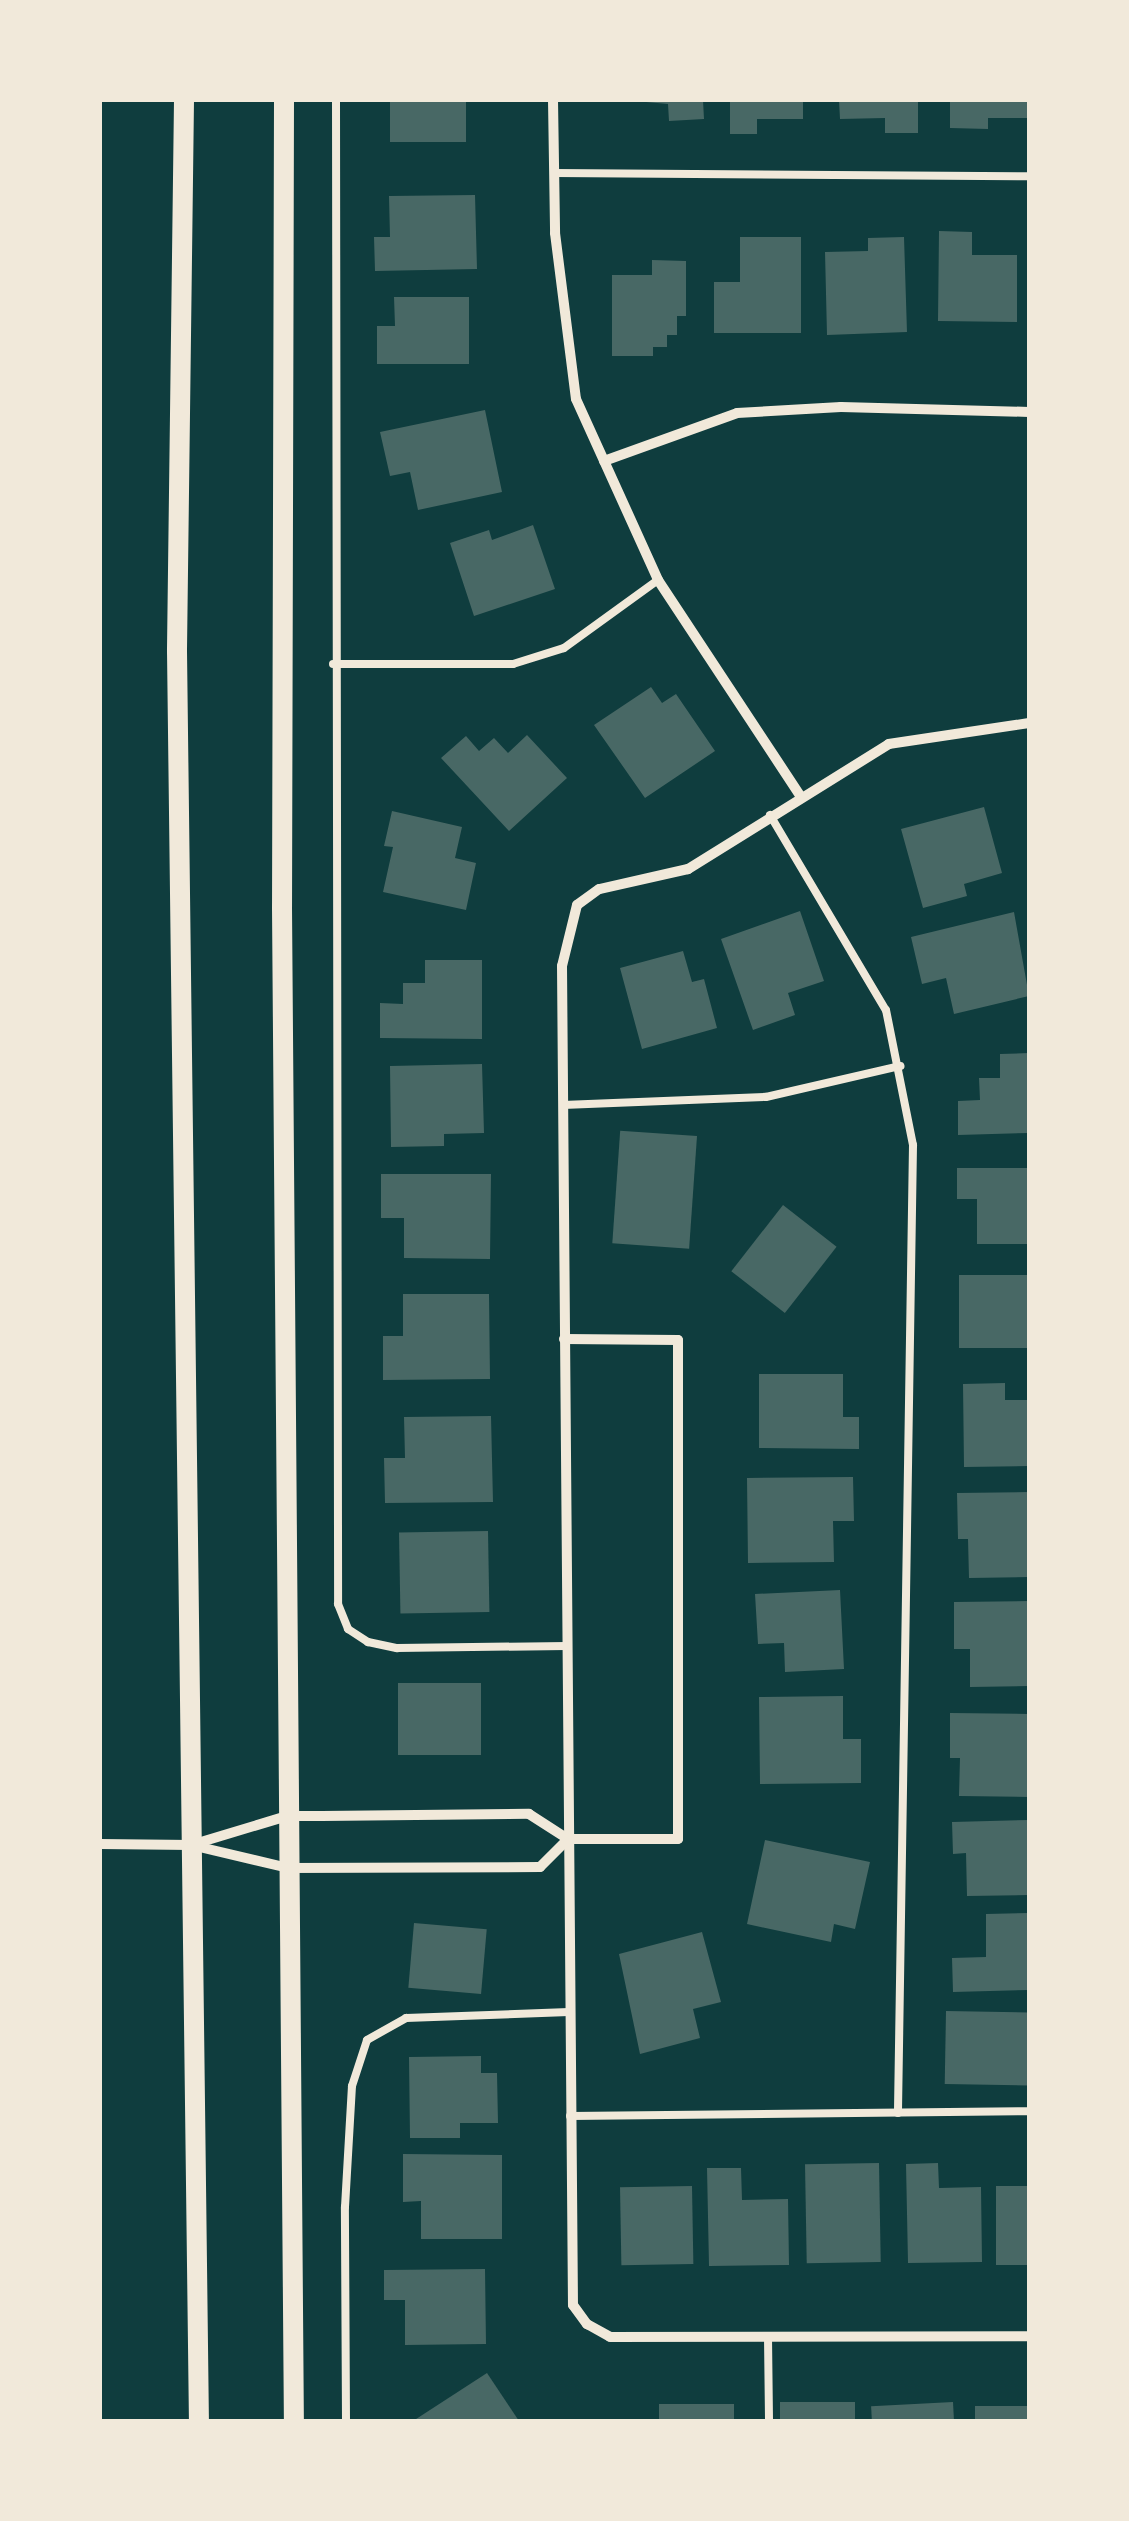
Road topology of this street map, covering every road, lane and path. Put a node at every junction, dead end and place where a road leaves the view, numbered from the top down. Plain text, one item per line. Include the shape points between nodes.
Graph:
1 (184, 100) edge
2 (284, 100) edge
3 (336, 100) edge
4 (553, 100) edge
5 (554, 173) junction
6 (1029, 176) edge
7 (1029, 412) edge
8 (604, 462) junction
9 (658, 580) junction
10 (332, 664) junction
11 (1029, 724) edge
12 (800, 795) junction
13 (770, 815) junction
14 (900, 1066) junction
15 (563, 1104) junction
16 (564, 1340) junction
17 (567, 1646) junction
18 (287, 1816) junction
19 (568, 1839) junction
20 (100, 1844) edge
21 (190, 1844) junction
22 (288, 1868) junction
23 (569, 2012) junction
24 (1029, 2111) edge
25 (898, 2113) junction
26 (570, 2116) junction
27 (768, 2336) junction
28 (1029, 2336) edge
29 (199, 2421) edge
30 (294, 2421) edge
31 (346, 2421) edge
32 (769, 2421) edge

1 - 21 main road via 177,651
2 - 18 main road
3 - 10 lane
4 - 5 street
5 - 6 lane
5 - 8 street via 576,399
7 - 8 street via 737,412
8 - 9 street
9 - 10 lane via 564,648 513,664
9 - 12 street
10 - 17 lane via 338,1604 348,1629 397,1648
11 - 12 street via 889,744
12 - 13 street
13 - 14 lane via 886,1010
13 - 15 street via 688,869 598,889 577,905 562,966
14 - 15 lane via 766,1098
14 - 25 lane via 913,1144
15 - 16 street
16 - 17 street
16 - 19 street via 678,1340 678,1839
17 - 19 street
18 - 19 street via 529,1814
18 - 21 street
18 - 22 main road
19 - 22 street via 540,1866
19 - 23 street
20 - 21 street
21 - 22 street
21 - 29 main road
22 - 30 main road
23 - 26 street
23 - 31 lane via 406,2018 367,2040 352,2086 348,2138
24 - 25 lane
25 - 26 lane
26 - 27 street via 573,2305 587,2324 610,2337
27 - 28 street
27 - 32 lane

